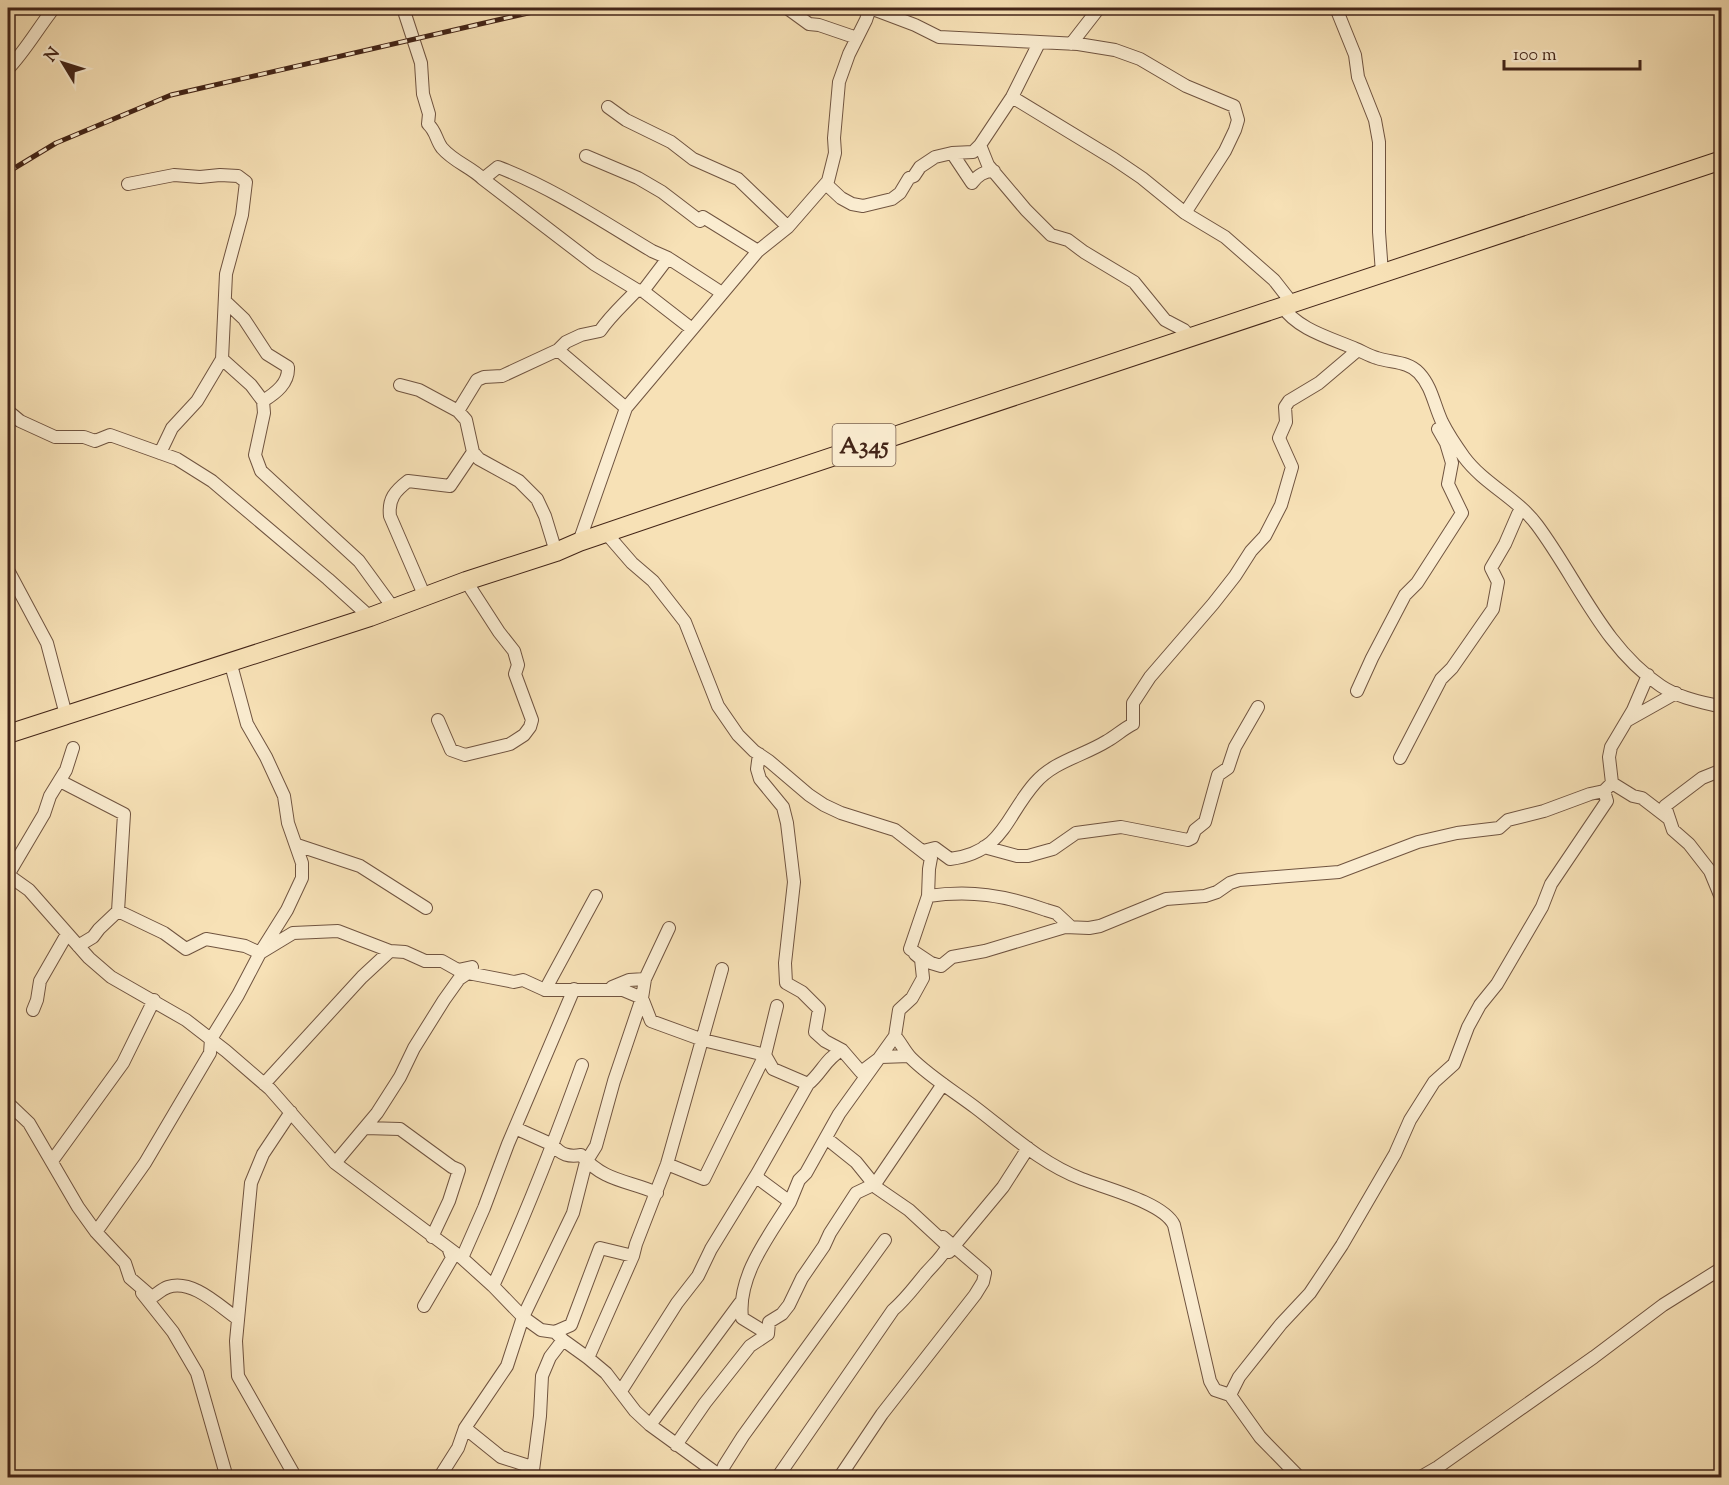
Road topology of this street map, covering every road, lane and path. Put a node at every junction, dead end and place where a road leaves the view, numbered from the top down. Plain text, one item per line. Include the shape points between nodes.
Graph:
1 (54, 8) edge
2 (403, 8) edge
3 (787, 8) edge
4 (870, 8) edge
5 (1099, 8) edge
6 (1336, 8) edge
7 (857, 38) junction
8 (1039, 43) junction
9 (1071, 44) junction
10 (8, 69) edge
11 (1012, 97) junction
12 (608, 107) dead end
13 (980, 145) junction
14 (952, 153) junction
15 (586, 156) dead end
16 (1722, 160) edge
17 (994, 171) junction
18 (483, 179) junction
19 (128, 184) dead end
20 (826, 184) junction
21 (1185, 213) junction
22 (788, 227) junction
23 (758, 251) junction
24 (668, 258) junction
25 (1382, 273) junction
26 (640, 291) junction
27 (722, 293) junction
28 (225, 301) junction
29 (1287, 305) junction
30 (692, 329) junction
31 (1191, 338) junction
32 (1333, 340) junction
33 (558, 350) junction
34 (1358, 350) junction
35 (222, 359) junction
36 (1340, 366) junction
37 (399, 385) dead end
38 (264, 401) junction
39 (1436, 404) junction
40 (626, 408) junction
41 (8, 411) edge
42 (458, 411) junction
43 (473, 452) junction
44 (160, 453) junction
45 (1522, 510) junction
46 (606, 533) junction
47 (579, 542) junction
48 (556, 552) junction
49 (8, 570) edge
50 (466, 580) junction
51 (425, 597) junction
52 (394, 609) junction
53 (370, 617) junction
54 (230, 661) junction
55 (1648, 675) junction
56 (1357, 691) dead end
57 (1676, 693) junction
58 (1258, 707) dead end
59 (1722, 707) edge
60 (66, 715) junction
61 (438, 720) dead end
62 (1627, 721) junction
63 (8, 734) edge
64 (73, 748) dead end
65 (759, 754) junction
66 (1400, 758) dead end
67 (1722, 770) edge
68 (60, 781) junction
69 (1608, 787) junction
70 (1667, 812) junction
71 (297, 845) junction
72 (984, 847) junction
73 (923, 851) junction
74 (8, 875) edge
75 (596, 897) dead end
76 (928, 897) junction
77 (1722, 900) edge
78 (426, 908) dead end
79 (118, 911) junction
80 (1071, 927) junction
81 (669, 928) dead end
82 (67, 934) junction
83 (78, 946) junction
84 (910, 949) junction
85 (390, 951) junction
86 (260, 953) junction
87 (722, 969) dead end
88 (458, 970) junction
89 (645, 979) junction
90 (523, 980) junction
91 (574, 989) junction
92 (545, 990) junction
93 (599, 991) junction
94 (642, 998) junction
95 (154, 1000) junction
96 (777, 1006) dead end
97 (33, 1010) dead end
98 (896, 1036) junction
99 (211, 1039) junction
100 (703, 1040) junction
101 (414, 1048) junction
102 (842, 1050) junction
103 (765, 1055) junction
104 (909, 1056) junction
105 (881, 1057) junction
106 (582, 1065) dead end
107 (264, 1084) junction
108 (808, 1084) junction
109 (943, 1084) junction
110 (8, 1103) edge
111 (291, 1112) junction
112 (365, 1128) junction
113 (515, 1128) junction
114 (826, 1138) junction
115 (554, 1145) junction
116 (1028, 1148) junction
117 (52, 1161) junction
118 (586, 1162) junction
119 (334, 1163) junction
120 (667, 1164) junction
121 (757, 1174) junction
122 (875, 1184) junction
123 (657, 1193) junction
124 (790, 1202) junction
125 (913, 1215) junction
126 (96, 1232) junction
127 (432, 1237) junction
128 (885, 1240) dead end
129 (954, 1246) junction
130 (449, 1250) junction
131 (633, 1256) junction
132 (462, 1258) junction
133 (1722, 1268) edge
134 (934, 1270) dead end
135 (130, 1278) junction
136 (493, 1286) junction
137 (740, 1303) junction
138 (424, 1306) dead end
139 (523, 1317) junction
140 (238, 1319) junction
141 (768, 1334) junction
142 (559, 1336) junction
143 (588, 1358) junction
144 (621, 1391) junction
145 (1230, 1395) junction
146 (650, 1425) junction
147 (465, 1428) junction
148 (676, 1445) junction
149 (532, 1472) edge
150 (721, 1477) edge
151 (227, 1478) edge
152 (296, 1478) edge
153 (439, 1478) edge
154 (777, 1478) edge
155 (839, 1478) edge
156 (1300, 1478) edge
157 (1419, 1478) edge

1 - 10 street
2 - 18 street via 421,63 428,124 443,149
3 - 7 street via 809,24
4 - 7 street
4 - 8 street via 939,37
5 - 9 street
6 - 25 street via 1355,55 1358,77 1377,131
7 - 20 street via 839,82 835,153
8 - 9 street
8 - 11 street
9 - 21 street via 1115,50 1140,59 1186,86 1234,106 1238,120 1235,130
11 - 13 street
11 - 21 street via 1114,159
12 - 22 street via 671,142 693,159 738,179
13 - 14 street via 973,152
13 - 17 street
14 - 17 street via 972,183 986,171
14 - 20 street via 935,157 920,167 892,199 863,206 852,204
15 - 23 street via 638,178 700,221 703,217
16 - 25 highway, A345
17 - 31 street via 1051,235 1068,240 1134,282 1165,320
18 - 24 street via 498,167 528,179
18 - 26 street via 594,264
19 - 28 street via 174,175 238,176 246,182 242,215 226,274
20 - 22 street
21 - 29 street via 1225,237 1274,280
22 - 23 street
23 - 27 street
24 - 26 street
24 - 27 street
25 - 29 highway, A345
26 - 30 street
26 - 33 street via 610,316 600,331 574,338
27 - 30 street
28 - 35 street
28 - 38 street via 244,319 267,354 288,367 284,383
29 - 31 highway, A345
29 - 32 street via 1288,315
30 - 40 street
31 - 46 highway, A345
32 - 34 street
32 - 36 street
33 - 40 street
33 - 42 street via 502,376 477,380
34 - 36 street
34 - 39 street via 1417,370
35 - 38 street
35 - 44 street via 197,401 172,428
36 - 72 street via 1285,406 1286,422 1279,438 1292,467 1281,505 1265,536 1235,576 1150,677 1133,703 1133,724 1057,765 1036,782 1001,834
37 - 42 street via 419,390
38 - 52 street via 255,455 261,471 359,561
39 - 45 street via 1464,457
39 - 56 street via 1434,422 1452,463 1448,484 1462,513 1417,583 1405,595
40 - 47 street
41 - 44 street via 56,437 96,441 110,435
42 - 43 street via 466,420
43 - 48 street via 487,465 519,481 537,499
43 - 51 street via 450,486 408,481 391,498 390,516
44 - 53 street via 212,481
45 - 55 street via 1553,548 1600,626
45 - 66 street via 1491,568 1498,582 1493,609 1441,679
46 - 47 highway, A345
46 - 65 street via 653,581 685,622 718,706 738,735
47 - 48 highway, A345
48 - 50 highway, A345
49 - 60 street via 47,643
50 - 51 highway, A345
50 - 61 street via 514,651 518,665 515,674 531,727 510,744 465,755 451,750
51 - 52 highway, A345
52 - 53 highway, A345
53 - 54 highway, A345
54 - 60 highway, A345
54 - 71 street via 247,724 284,796 288,823
55 - 57 street
55 - 62 street
57 - 59 street
57 - 62 street
58 - 72 street via 1228,768 1218,775 1205,822 1192,838 1121,827 1076,833 1053,849 1028,856
60 - 63 highway, A345
62 - 69 street via 1611,747
64 - 68 street
65 - 73 street via 824,805 895,830
65 - 102 street via 760,779 783,807 794,882 784,963 786,983 819,1009 815,1032
67 - 70 street via 1702,778
68 - 74 street
68 - 79 street via 124,814
69 - 70 street via 1642,798
69 - 80 street via 1508,820 1499,828 1418,842 1355,868 1239,880 1205,896 1166,899 1100,926
69 - 145 street via 1607,801 1551,884 1542,907 1497,984 1480,1005 1454,1064 1434,1082 1410,1120 1395,1154 1342,1245 1310,1293 1239,1377
70 - 77 street via 1673,830 1710,871
71 - 78 street via 360,866
71 - 86 street via 302,878
72 - 73 street via 950,859 935,848
73 - 76 street via 931,858
74 - 82 street via 36,897
75 - 92 street
76 - 80 street via 955,892 983,893 1046,910
76 - 84 street
79 - 83 street via 93,937
79 - 86 street via 164,933 186,949 206,939 245,946
80 - 84 street via 952,957 940,966
81 - 89 street
82 - 83 street
82 - 97 street via 40,981
83 - 95 street via 111,977
84 - 98 street via 921,959 923,978 912,998 899,1010
85 - 86 street via 338,931 293,933
85 - 88 street via 405,952 425,961 442,961
85 - 107 street
86 - 99 street
87 - 100 street
88 - 90 street via 477,966
88 - 101 street
89 - 93 street via 629,980
89 - 94 street
90 - 92 street
90 - 101 street via 514,982 468,973 459,979
91 - 92 street
91 - 93 street
91 - 113 street
93 - 94 street via 622,990
94 - 100 street via 651,1021
94 - 118 street via 596,1146
95 - 99 street
95 - 117 street via 123,1063
96 - 103 street
98 - 104 street
98 - 105 street
99 - 107 street
99 - 126 street via 210,1053 146,1162
100 - 103 street
100 - 120 street
101 - 112 street
102 - 105 street via 861,1072
102 - 108 street
103 - 108 street via 773,1069
103 - 120 street via 704,1179
104 - 105 street
104 - 109 street
105 - 114 street
106 - 115 street
107 - 111 street
108 - 121 street
109 - 116 street
109 - 122 street
110 - 117 street via 28,1123
111 - 119 street
111 - 140 street via 263,1154 251,1183
112 - 119 street
112 - 127 street via 400,1129 459,1170
113 - 115 street
113 - 132 street
114 - 122 street
114 - 124 street
115 - 118 street via 568,1157 580,1155
115 - 136 street
116 - 129 street via 1003,1187
116 - 145 street via 1083,1180 1109,1187 1168,1215 1174,1225 1210,1381 1215,1390
117 - 126 street
118 - 123 street via 606,1176
118 - 139 street via 573,1213
119 - 127 street
120 - 123 street
121 - 124 street
121 - 144 street via 698,1276
122 - 125 street
122 - 141 street via 856,1193 789,1305 769,1322
123 - 131 street
124 - 137 street via 752,1264
125 - 129 street
125 - 154 street via 948,1246 893,1310
126 - 135 street via 124,1263
127 - 130 street
128 - 150 street via 743,1436
129 - 134 street
129 - 155 street via 985,1273 982,1282
130 - 132 street
130 - 138 street via 452,1258
131 - 142 street via 600,1248 571,1325
131 - 143 street
132 - 136 street
133 - 157 street via 1663,1305
135 - 140 street via 152,1297 180,1285 202,1293
135 - 151 street via 173,1332 196,1373
136 - 139 street
137 - 141 street via 742,1318
137 - 146 street
139 - 142 street via 541,1330
139 - 147 street via 507,1366
140 - 152 street via 238,1376
141 - 148 street via 750,1346
142 - 143 street
142 - 149 street via 542,1376
143 - 144 street
144 - 146 street
145 - 156 street via 1260,1437
146 - 148 street
147 - 149 street via 501,1457
147 - 153 street via 458,1448
148 - 150 street

